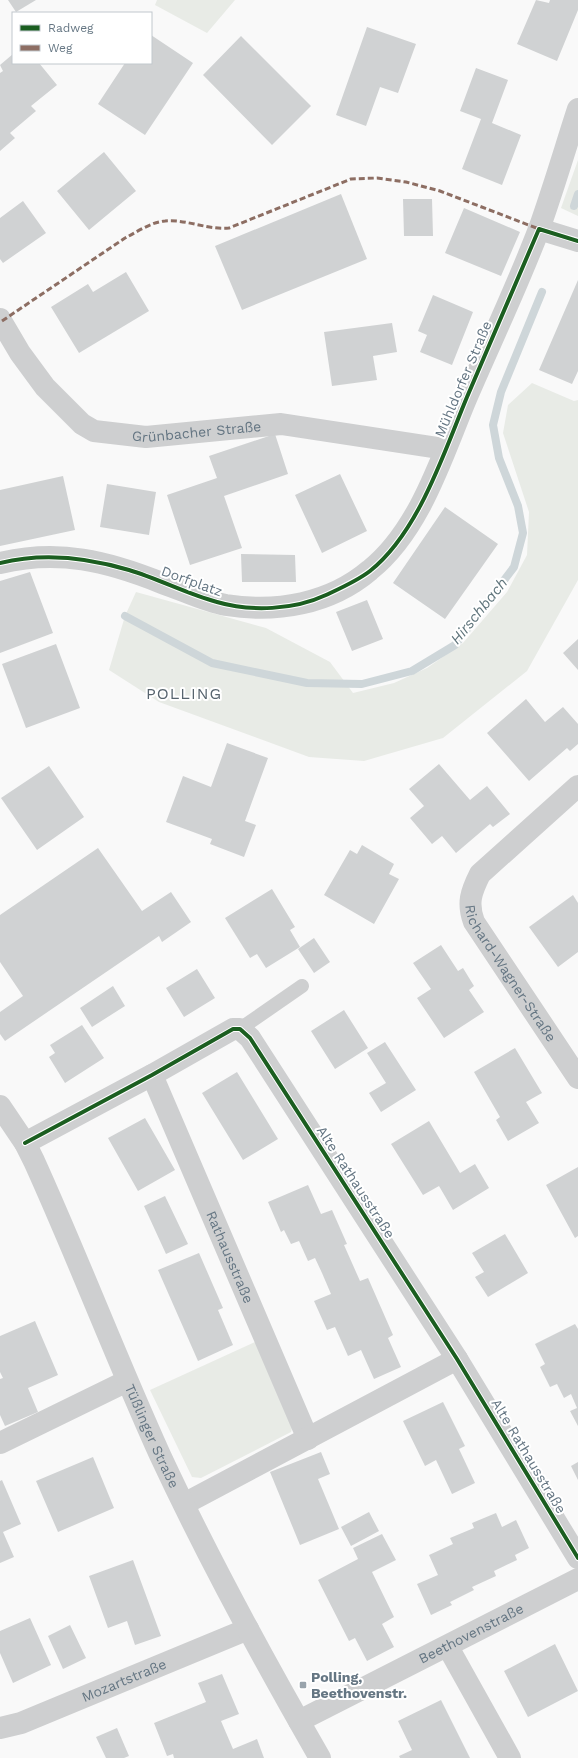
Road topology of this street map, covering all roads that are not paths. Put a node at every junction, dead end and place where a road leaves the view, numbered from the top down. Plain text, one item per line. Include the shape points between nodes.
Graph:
1 (578, 109) edge
2 (539, 229) junction
3 (578, 241) edge
4 (0, 319) edge
5 (445, 449) junction
6 (402, 534) joint
7 (0, 563) edge
8 (578, 786) edge
9 (302, 986) dead end
10 (240, 1029) junction
11 (152, 1075) junction
12 (578, 1078) edge
13 (3, 1117) edge
14 (25, 1143) junction
15 (457, 1359) junction
16 (127, 1381) junction
17 (308, 1439) junction
18 (0, 1444) edge
19 (184, 1504) junction
20 (578, 1558) edge
21 (578, 1579) edge
22 (248, 1630) junction
23 (448, 1646) junction
24 (299, 1721) junction
25 (0, 1728) edge
26 (320, 1758) edge
27 (510, 1758) edge

1 - 2 street, Mühldorfer Straße
2 - 3 street
2 - 5 street, Mühldorfer Straße
4 - 5 street, Grünbacher Straße via 20,353 45,387 82,424 94,431 146,438 281,424
5 - 6 street, Mühldorfer Straße via 433,480
6 - 7 street, Dorfplatz via 371,570 356,581 311,602 287,607 225,605 130,570 69,558 37,556
8 - 12 street, Richard-Wagner-Straße via 480,874 472,890 470,910 474,922
9 - 10 lane
10 - 11 street via 233,1029
10 - 15 street, Alte Rathausstraße via 250,1038
11 - 14 street
11 - 17 street, Rathausstraße
13 - 14 street, Tüßlinger Straße
14 - 16 street, Tüßlinger Straße
15 - 17 street
15 - 20 street, Alte Rathausstraße
16 - 18 street
16 - 19 street, Tüßlinger Straße
17 - 19 street
19 - 22 street, Tüßlinger Straße
21 - 23 street, Beethovenstraße
22 - 24 street, Tüßlinger Straße
22 - 25 street, Mozartstraße via 21,1723
23 - 24 street, Beethovenstraße
23 - 27 street
24 - 26 street, Tüßlinger Straße

